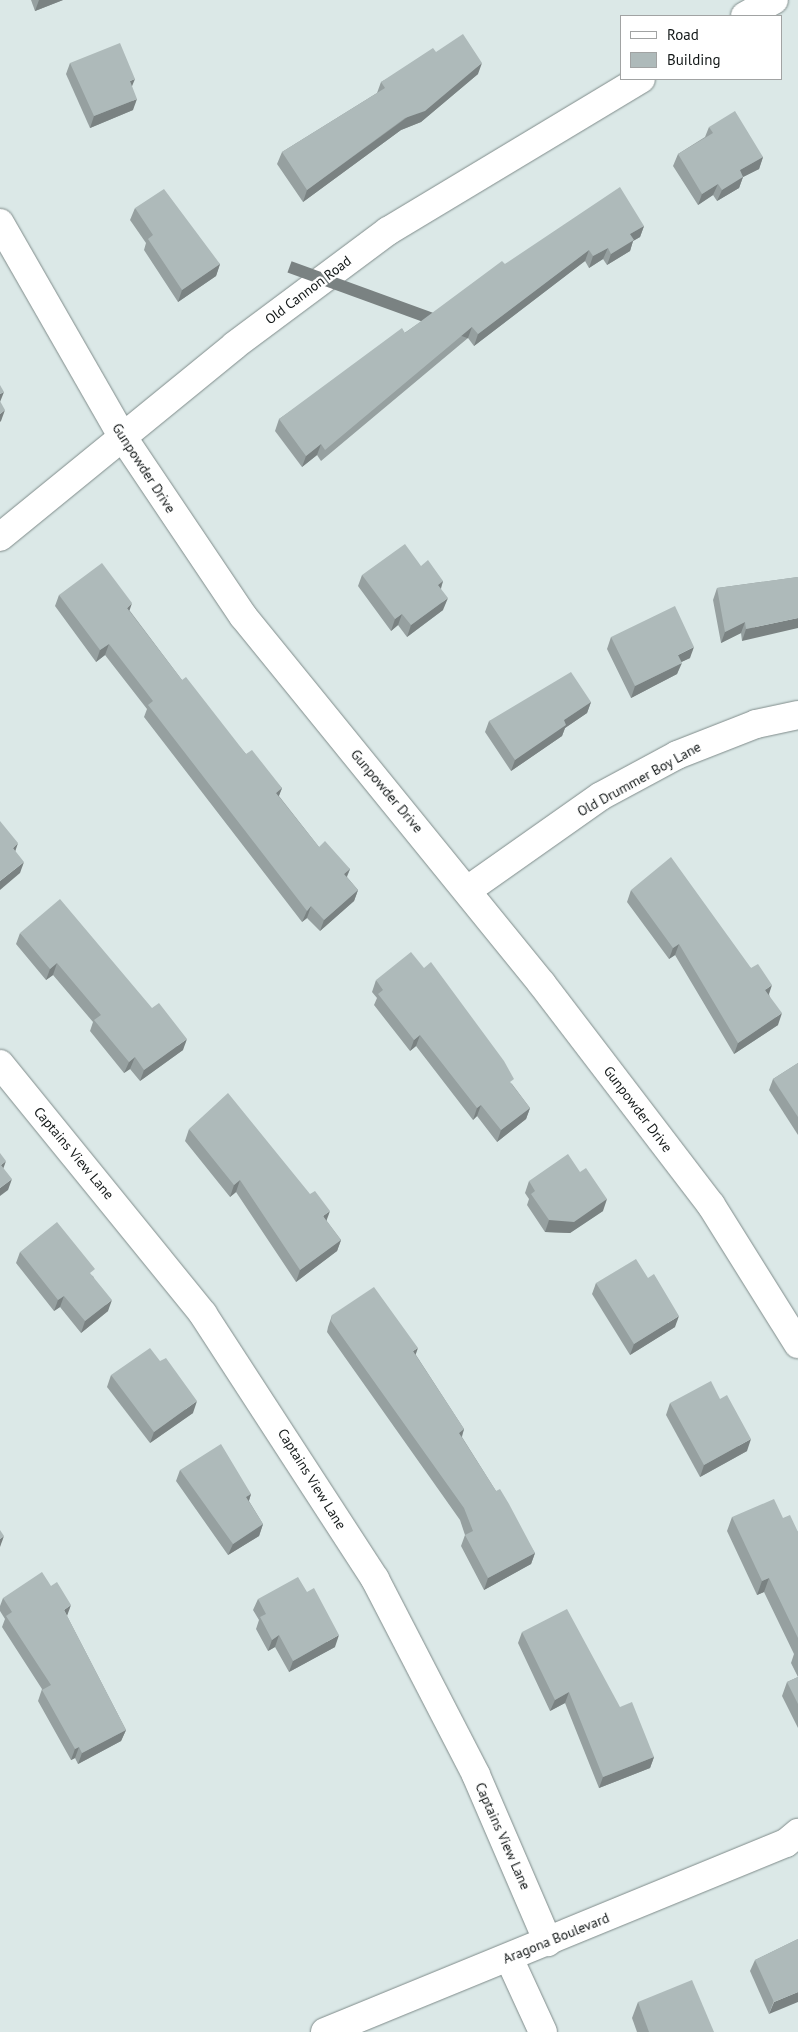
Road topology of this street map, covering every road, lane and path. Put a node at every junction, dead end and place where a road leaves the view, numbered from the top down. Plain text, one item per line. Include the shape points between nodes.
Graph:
1 (774, 0) edge
2 (747, 15) edge
3 (639, 80) edge
4 (0, 223) edge
5 (122, 436) junction
6 (0, 537) edge
7 (798, 715) edge
8 (469, 889) junction
9 (0, 1064) edge
10 (798, 1344) edge
11 (794, 1839) edge
12 (548, 1942) junction
13 (509, 1958) junction
14 (325, 2032) edge
15 (543, 2032) edge

1 - 2 street
3 - 5 street, Old Cannon Road via 388,231
4 - 5 street, Gunpowder Drive
5 - 6 street, Old Cannon Road
5 - 8 street, Gunpowder Drive via 243,616
7 - 8 street, Old Drummer Boy Lane via 756,724 677,755 601,796
8 - 10 street, Gunpowder Drive via 711,1205
9 - 12 street, Captains View Lane via 204,1314 376,1579 476,1775
11 - 12 street, Aragona Boulevard
12 - 13 street, Aragona Boulevard
13 - 14 street, Aragona Boulevard
13 - 15 street

